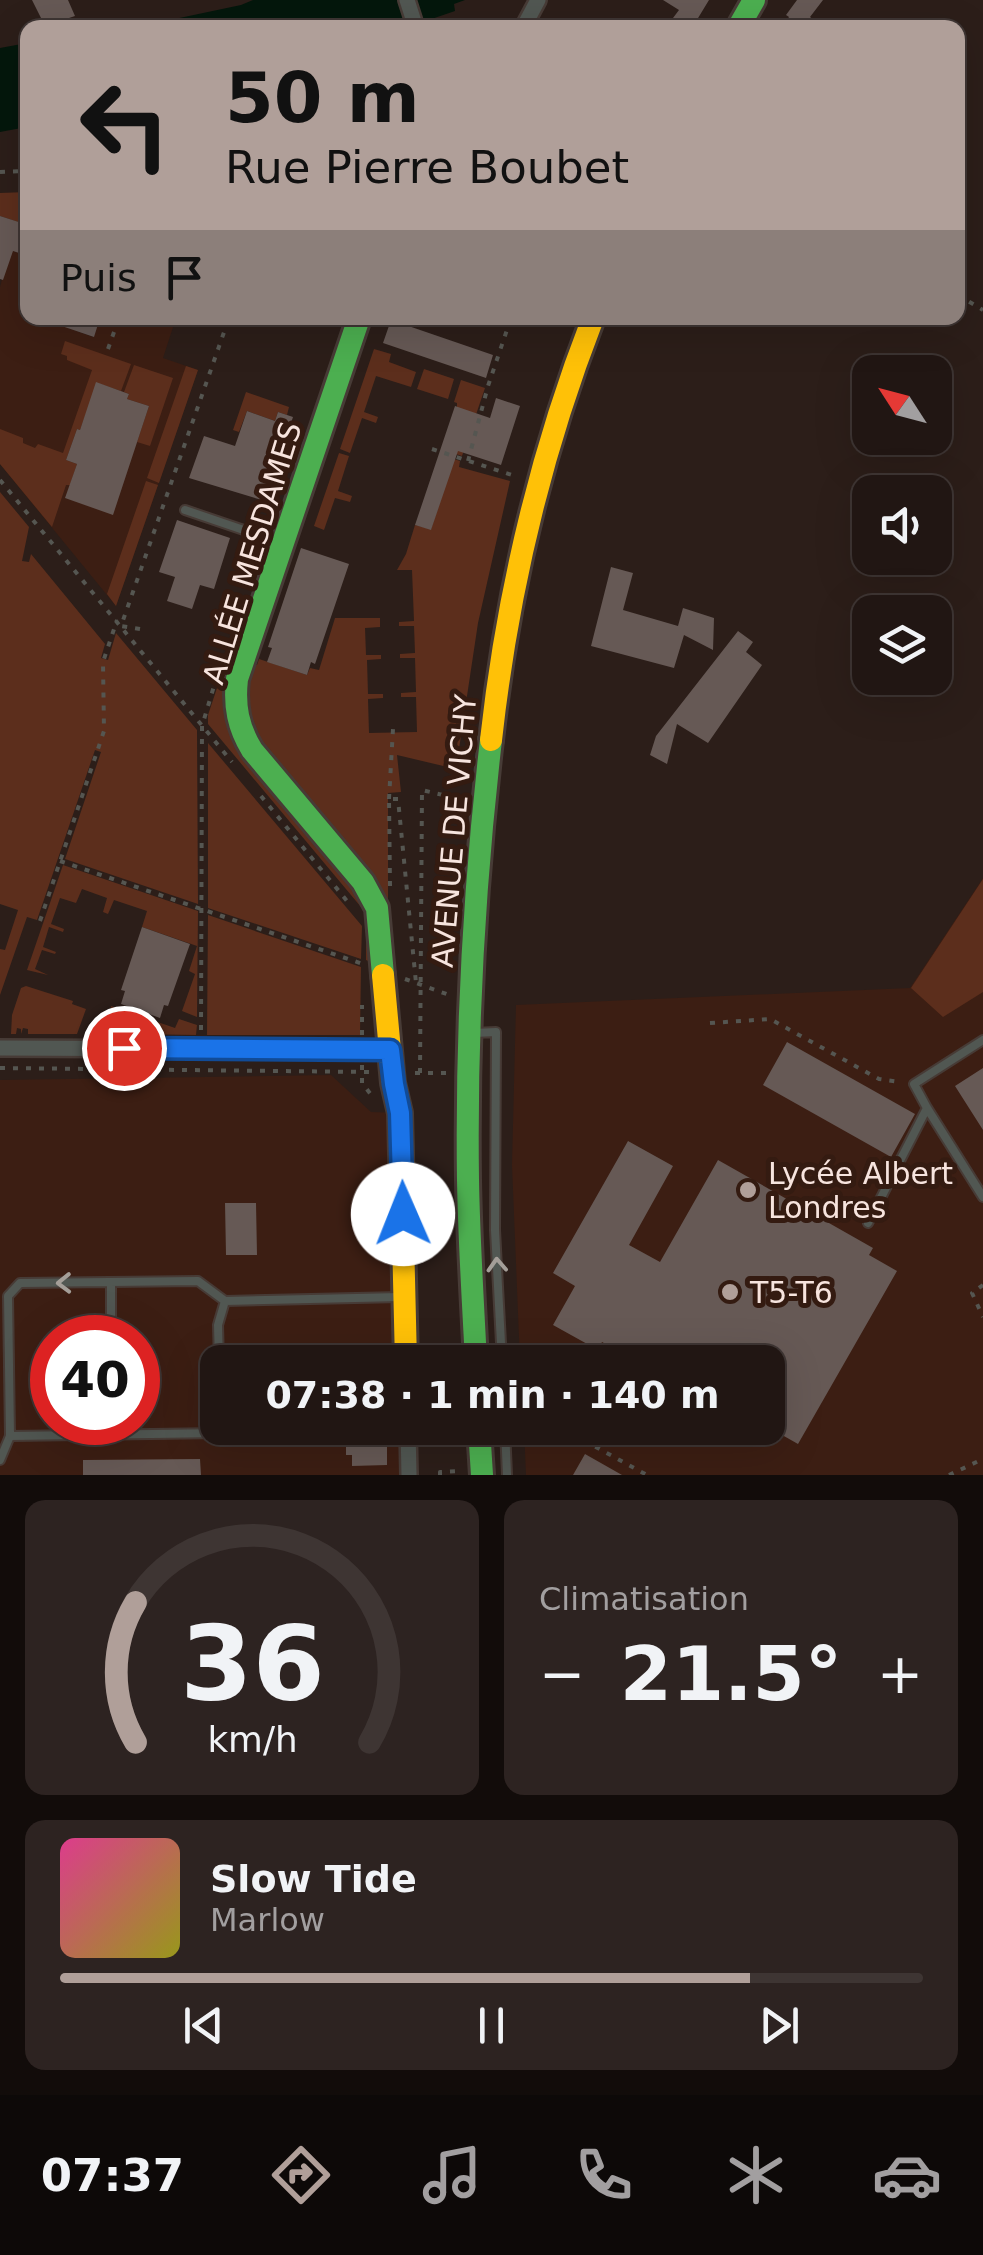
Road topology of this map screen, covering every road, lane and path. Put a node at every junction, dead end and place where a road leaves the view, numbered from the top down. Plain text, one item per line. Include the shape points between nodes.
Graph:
1 (117, 325) edge
2 (227, 325) edge
3 (358, 325) edge
4 (509, 325) edge
5 (591, 325) edge
6 (108, 349) dead end
7 (432, 449) dead end
8 (468, 461) junction
9 (518, 477) dead end
10 (0, 480) edge
11 (185, 510) dead end
12 (283, 544) junction
13 (119, 623) junction
14 (140, 629) dead end
15 (202, 726) junction
16 (393, 729) dead end
17 (239, 771) dead end
18 (252, 786) dead end
19 (389, 800) dead end
20 (466, 800) dead end
21 (60, 861) junction
22 (350, 905) dead end
23 (203, 910) junction
24 (40, 921) dead end
25 (363, 949) dead end
26 (373, 968) junction
27 (419, 984) junction
28 (454, 997) dead end
29 (362, 1001) dead end
30 (710, 1023) dead end
31 (470, 1033) junction
32 (983, 1040) edge
33 (0, 1048) edge
34 (201, 1049) junction
35 (362, 1050) junction
36 (405, 1067) junction
37 (0, 1068) edge
38 (201, 1069) junction
39 (362, 1072) junction
40 (438, 1073) dead end
41 (914, 1084) junction
42 (374, 1098) dead end
43 (926, 1108) junction
44 (983, 1197) edge
45 (868, 1224) dead end
46 (111, 1282) junction
47 (983, 1286) edge
48 (405, 1297) junction
49 (225, 1300) junction
50 (112, 1315) edge
51 (983, 1317) edge
52 (219, 1345) edge
53 (406, 1345) edge
54 (475, 1345) edge
55 (501, 1345) edge
56 (200, 1433) edge
57 (160, 1434) edge
58 (10, 1436) junction
59 (30, 1436) edge
60 (408, 1445) edge
61 (477, 1445) edge
62 (506, 1445) edge
63 (592, 1445) edge
64 (983, 1459) edge
65 (0, 1460) edge
66 (475, 1470) edge
67 (409, 1475) edge
68 (440, 1475) edge
69 (507, 1475) edge
70 (647, 1475) edge
71 (949, 1475) edge

1 - 6 path
2 - 13 path
3 - 12 main road, ALLÉE MESDAMES
4 - 8 path
5 - 31 main road, AVENUE DE VICHY via 530,514 502,648 484,794
7 - 8 path
8 - 9 path
10 - 13 path
11 - 12 lane
12 - 26 main road, ALLÉE MESDAMES via 237,680 238,724 371,895 380,922
13 - 14 path
13 - 15 path
13 - 21 path via 103,662 104,730
15 - 17 path
15 - 23 path
16 - 19 path
18 - 22 path
20 - 27 path via 422,790
21 - 23 path
21 - 24 path
23 - 26 path
23 - 34 path
25 - 26 path
26 - 36 main road, ALLÉE MESDAMES
27 - 28 path
27 - 36 path
29 - 35 path
30 - 41 path via 770,1019 879,1080
31 - 54 main road, AVENUE DE VICHY
55 -> 31 lane via 496,1032
32 - 41 lane
33 - 34 street
34 - 35 street
34 - 38 path
35 - 36 street
35 - 39 path
36 - 39 path
36 - 40 path
36 - 48 main road, ALLÉE MESDAMES
37 - 38 path
38 - 39 path
39 - 42 path
41 - 43 lane
43 - 44 lane
43 - 45 lane
46 - 49 lane via 198,1281
46 - 50 lane
46 -> 58 lane via 20,1284 8,1296
47 - 51 path via 972,1293
48 - 49 lane
48 - 53 main road, ALLÉE MESDAMES
49 - 52 lane
56 - 57 lane
58 - 59 lane
58 - 65 lane
60 - 67 street
61 - 66 main road
62 - 69 lane
63 - 70 path
64 - 71 path
66 - 68 path

